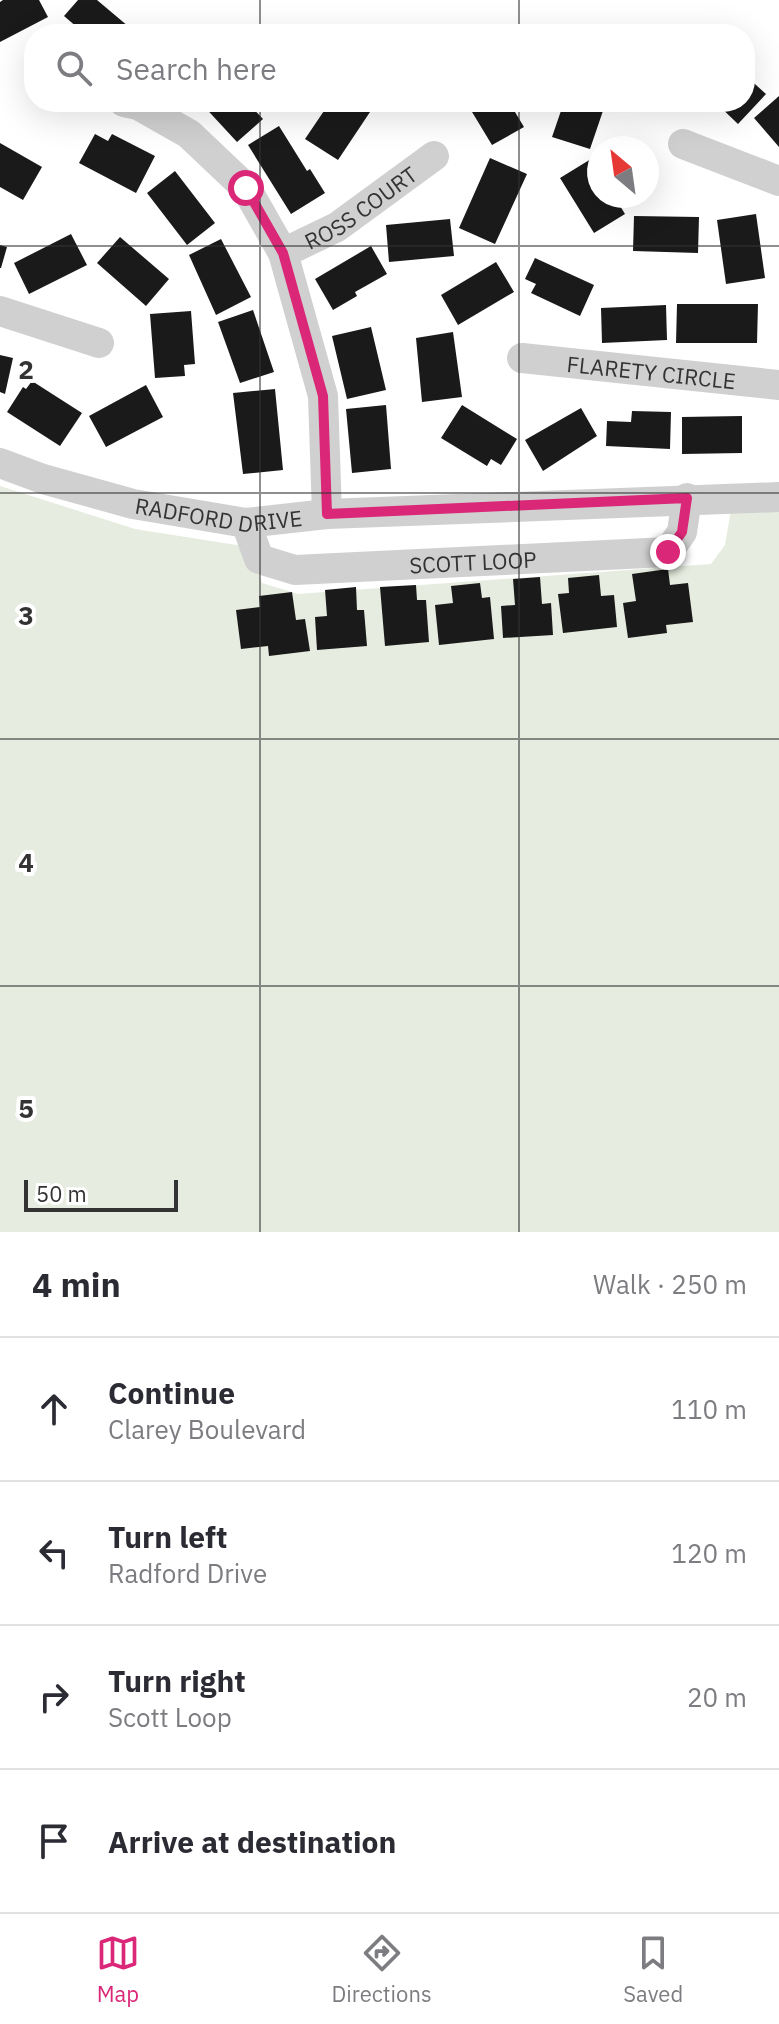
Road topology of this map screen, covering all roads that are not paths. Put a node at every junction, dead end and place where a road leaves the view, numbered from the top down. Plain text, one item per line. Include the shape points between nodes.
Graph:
1 (150, 112) edge
2 (683, 144) dead end
3 (434, 156) dead end
4 (779, 181) edge
5 (283, 253) junction
6 (0, 311) edge
7 (99, 343) dead end
8 (522, 358) dead end
9 (779, 385) edge
10 (0, 463) edge
11 (779, 497) edge
12 (687, 498) junction
13 (327, 514) junction
14 (246, 523) junction

1 - 5 street via 189,134 246,188
2 - 4 street
3 - 5 street, ROSS COURT via 337,227
5 - 13 street via 323,396
6 - 7 street
8 - 9 street, FLARETY CIRCLE
10 - 14 street, RADFORD DRIVE via 133,504
11 - 12 street, RADFORD DRIVE
12 - 13 street, RADFORD DRIVE
12 - 14 street, SCOTT LOOP via 682,532 668,552 295,570 259,559
13 - 14 street, RADFORD DRIVE

